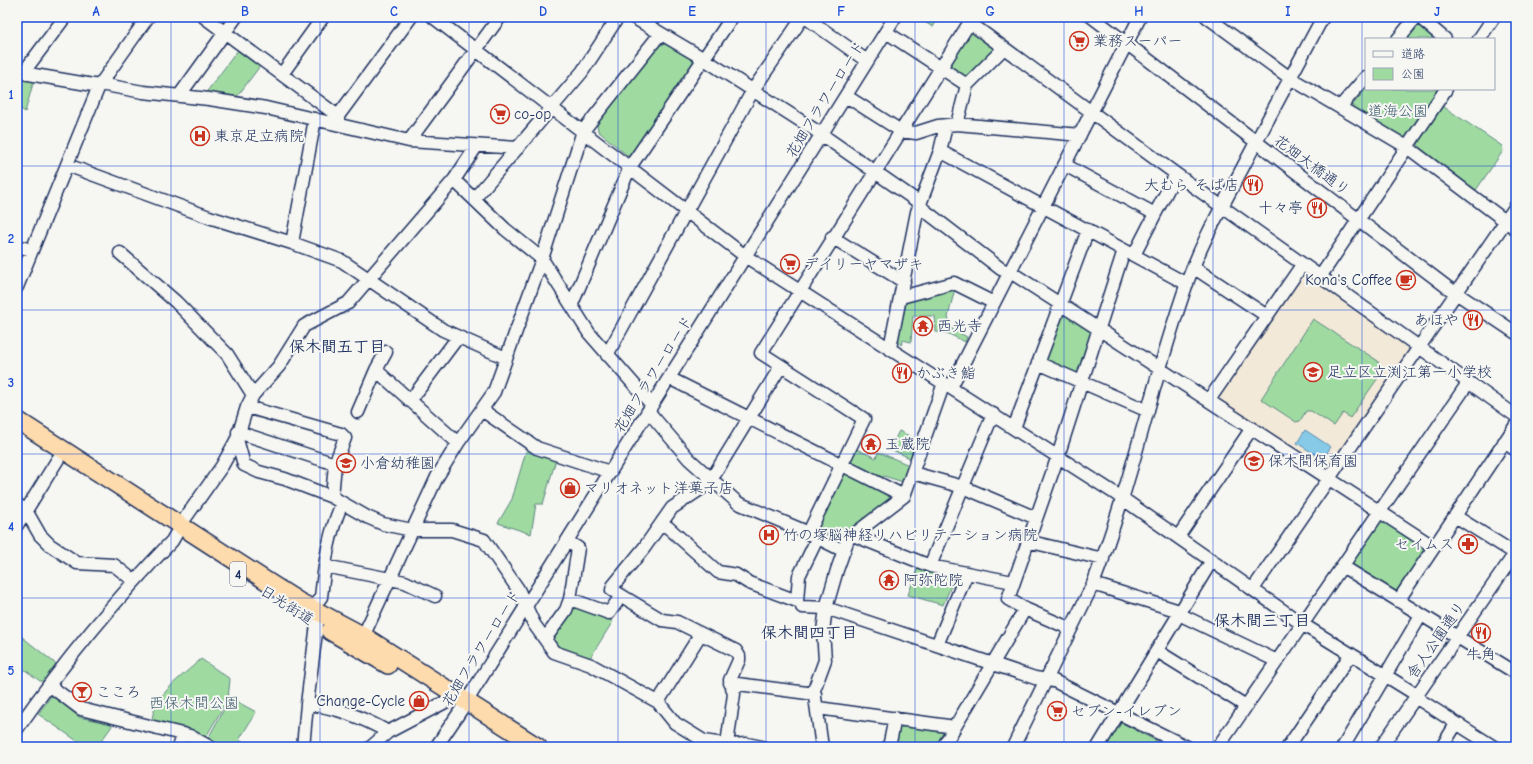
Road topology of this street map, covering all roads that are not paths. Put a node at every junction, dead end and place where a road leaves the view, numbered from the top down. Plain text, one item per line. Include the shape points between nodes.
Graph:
1 (65, 17) edge
2 (148, 17) edge
3 (204, 17) edge
4 (236, 17) edge
5 (323, 17) edge
6 (411, 17) edge
7 (433, 17) edge
8 (500, 17) edge
9 (618, 17) edge
10 (633, 17) edge
11 (732, 17) edge
12 (804, 17) edge
13 (895, 17) edge
14 (1092, 17) edge
15 (1140, 17) edge
16 (1207, 17) edge
17 (1323, 17) edge
18 (1416, 17) edge
19 (1420, 17) edge
20 (1494, 17) edge
21 (972, 20) edge
22 (1221, 21) edge
23 (225, 32) junction
24 (886, 32) junction
25 (660, 34) junction
26 (1399, 38) edge
27 (1444, 38) edge
28 (1480, 38) edge
29 (1127, 43) junction
30 (1004, 48) junction
31 (476, 50) junction
32 (704, 59) junction
33 (867, 62) junction
34 (941, 68) junction
35 (20, 72) edge
36 (282, 74) junction
37 (1290, 78) junction
38 (1365, 78) edge
39 (99, 85) junction
40 (967, 85) junction
41 (753, 90) junction
42 (1445, 90) edge
43 (179, 96) junction
44 (846, 96) junction
45 (1340, 107) junction
46 (552, 108) junction
47 (1091, 112) junction
48 (316, 118) junction
49 (338, 120) junction
50 (952, 125) junction
51 (583, 131) junction
52 (901, 131) junction
53 (822, 134) junction
54 (1080, 135) junction
55 (409, 141) junction
56 (1256, 142) junction
57 (476, 146) junction
58 (1407, 147) junction
59 (518, 148) junction
60 (940, 151) junction
61 (67, 165) junction
62 (1065, 165) junction
63 (630, 167) junction
64 (874, 172) junction
65 (1176, 174) junction
66 (454, 180) junction
67 (474, 199) junction
68 (920, 205) junction
69 (1516, 206) edge
70 (1044, 207) junction
71 (1221, 207) junction
72 (686, 211) junction
73 (1155, 214) junction
74 (1358, 220) junction
75 (1506, 221) junction
76 (1516, 229) edge
77 (1088, 230) junction
78 (832, 237) junction
79 (292, 243) junction
80 (17, 246) edge
81 (32, 250) junction
82 (120, 253) dead end
83 (1129, 253) junction
84 (746, 256) junction
85 (542, 259) junction
86 (1302, 265) junction
87 (1193, 267) junction
88 (1009, 272) junction
89 (1320, 277) junction
90 (368, 279) junction
91 (904, 282) junction
92 (1187, 284) junction
93 (17, 287) edge
94 (799, 291) junction
95 (1456, 293) junction
96 (901, 297) junction
97 (994, 303) junction
98 (572, 304) junction
99 (1060, 304) junction
100 (1267, 316) junction
101 (1098, 329) junction
102 (1516, 333) edge
103 (458, 337) junction
104 (1419, 347) junction
105 (890, 348) junction
106 (386, 352) dead end
107 (607, 355) junction
108 (506, 358) junction
109 (1038, 363) junction
110 (781, 366) junction
111 (1160, 369) junction
112 (376, 370) junction
113 (669, 378) junction
114 (1081, 382) junction
115 (1468, 382) junction
116 (947, 385) junction
117 (253, 394) junction
118 (1209, 400) junction
119 (410, 401) junction
120 (247, 407) junction
121 (650, 408) junction
122 (17, 409) edge
123 (482, 410) junction
124 (1148, 411) junction
125 (358, 412) dead end
126 (993, 414) junction
127 (1516, 416) edge
128 (749, 418) junction
129 (17, 420) edge
130 (1516, 425) edge
131 (1014, 428) junction
132 (1252, 428) junction
133 (17, 433) edge
134 (237, 435) junction
135 (1504, 442) junction
136 (458, 443) junction
137 (1516, 450) edge
138 (1058, 456) junction
139 (58, 459) junction
140 (335, 464) junction
141 (841, 465) junction
142 (610, 472) junction
143 (913, 473) junction
144 (1329, 478) junction
145 (711, 480) junction
146 (963, 487) junction
147 (904, 496) junction
148 (1122, 498) junction
149 (337, 500) junction
150 (21, 507) edge
151 (1380, 511) junction
152 (1455, 516) junction
153 (186, 517) junction
154 (1036, 518) junction
155 (662, 522) junction
156 (17, 525) edge
157 (412, 530) junction
158 (176, 534) junction
159 (853, 534) junction
160 (813, 536) junction
161 (1178, 537) junction
162 (567, 541) junction
163 (1027, 542) junction
164 (1434, 547) junction
165 (844, 551) junction
166 (1516, 553) edge
167 (1103, 559) junction
168 (1212, 560) junction
169 (325, 566) junction
170 (930, 566) junction
171 (1342, 566) junction
172 (967, 573) junction
173 (134, 580) junction
174 (389, 580) junction
175 (1013, 582) junction
176 (1093, 584) junction
177 (1253, 589) junction
178 (435, 596) dead end
179 (621, 596) junction
180 (570, 599) junction
181 (318, 601) junction
182 (1398, 601) junction
183 (526, 606) junction
184 (802, 607) dead end
185 (826, 608) junction
186 (1024, 609) junction
187 (1180, 613) junction
188 (1421, 615) junction
189 (317, 624) junction
190 (1302, 624) junction
191 (1072, 629) junction
192 (362, 635) junction
193 (700, 635) junction
194 (1457, 637) junction
195 (545, 639) junction
196 (937, 645) junction
197 (1157, 651) junction
198 (1351, 654) junction
199 (1277, 661) junction
200 (993, 664) junction
201 (1514, 668) edge
202 (1386, 675) junction
203 (1046, 680) junction
204 (730, 683) junction
205 (49, 685) junction
206 (815, 694) junction
207 (1416, 696) junction
208 (446, 701) junction
209 (658, 702) junction
210 (307, 704) junction
211 (464, 706) junction
212 (1246, 706) junction
213 (818, 708) junction
214 (1118, 713) junction
215 (895, 718) junction
216 (1456, 724) junction
217 (955, 727) junction
218 (17, 729) edge
219 (388, 732) junction
220 (184, 734) junction
221 (727, 744) junction
222 (179, 747) edge
223 (210, 747) edge
224 (304, 747) edge
225 (371, 747) edge
226 (436, 747) edge
227 (518, 747) edge
228 (538, 747) edge
229 (762, 747) edge
230 (822, 747) edge
231 (889, 747) edge
232 (943, 747) edge
233 (1013, 747) edge
234 (1098, 747) edge
235 (1187, 747) edge
236 (1218, 747) edge
237 (1288, 747) edge
238 (1343, 747) edge
239 (1381, 747) edge
240 (1442, 747) edge
241 (1494, 747) edge

1 - 35 street
2 - 39 street
3 - 23 street
4 - 23 street
5 - 36 street
6 - 49 street
7 - 31 street
8 - 31 street
9 - 46 street via 586,66
10 - 25 street
11 - 32 street
12 - 33 street
12 - 41 street
13 - 24 street, 花畑フラワーロード
14 - 29 street, 花畑大橋通り
15 - 29 street
16 - 22 street
17 - 37 street
18 - 26 street
19 - 27 street
20 - 28 street
21 - 30 street
21 - 34 street
22 - 37 street
23 - 36 street
23 - 43 street
24 - 33 street, 花畑フラワーロード
24 - 34 street
25 - 32 street
25 - 51 street
29 - 47 street
29 - 56 street, 花畑大橋通り
30 - 40 street
30 - 47 street
31 - 46 street
31 - 55 street
32 - 41 street
32 - 63 street
33 - 44 street, 花畑フラワーロード
34 - 40 street
34 - 52 street
35 - 39 street
36 - 49 street
37 - 45 street
37 - 56 street
38 - 45 street
39 - 43 street
39 - 61 street
40 - 50 street
41 - 53 street
41 - 72 street
42 - 58 street
43 - 48 street via 246,104
44 - 52 street
44 - 53 street, 花畑フラワーロード
45 - 58 street
46 - 51 street
46 - 59 street
47 - 54 street
47 - 65 street
48 - 49 street
48 - 79 street
49 - 55 street
50 - 52 street via 938,126 916,133
50 - 54 street
50 - 60 street
51 - 63 street
51 - 85 street
52 - 64 street
53 - 64 street
53 - 84 street, 花畑フラワーロード
54 - 62 street
55 - 57 street
56 - 71 street
56 - 74 street, 花畑大橋通り
57 - 59 street via 481,144
57 - 66 street
58 - 74 street
58 - 75 street
59 - 67 street
60 - 68 street
60 - 70 street
61 - 79 street via 209,217
61 - 81 street
62 - 70 street
62 - 73 street
63 - 72 street
63 - 98 street
64 - 68 street
64 - 78 street
65 - 71 street
65 - 73 street
66 - 67 street
66 - 90 street
67 - 85 street via 504,229
68 - 88 street
68 - 91 street
69 - 75 street
70 - 77 street
70 - 88 street
71 - 86 street
71 - 87 street
72 - 84 street
72 - 107 street
73 - 83 street
74 - 89 street
74 - 95 street, 花畑大橋通り
75 - 76 street
75 - 95 street
77 - 83 street
77 - 99 street
78 - 91 street
78 - 94 street
79 - 90 street via 342,261
80 - 81 street
81 - 93 street
82 - 117 street via 176,302 227,354
83 - 92 street
83 - 101 street
84 - 94 street
84 - 113 street, 花畑フラワーロード
85 - 98 street
85 - 108 street
86 - 89 street
86 - 100 street
87 - 92 street
87 - 100 street
88 - 97 street
88 - 99 street
89 - 104 street
90 - 103 street via 443,330
90 - 117 street via 348,303 304,326 279,366
91 - 96 street
92 - 111 street
94 - 105 street
94 - 110 street via 761,352
95 - 102 street, 花畑大橋通り
95 - 104 street
96 - 97 street via 954,283
96 - 105 street
97 - 116 street
98 - 107 street via 585,328
99 - 101 street
99 - 109 street
100 - 118 street
101 - 111 street
101 - 114 street
103 - 108 street
103 - 119 street
104 - 115 street
104 - 144 street
105 - 116 street
106 - 112 street
107 - 121 street
108 - 123 street via 494,392
109 - 114 street
109 - 131 street
110 - 128 street
110 - 141 street via 864,419
111 - 118 street
111 - 124 street
112 - 119 street
112 - 125 street
113 - 121 street, 花畑フラワーロード
113 - 128 street
114 - 124 street
114 - 138 street
115 - 127 street
115 - 151 street
116 - 126 street
116 - 143 street
117 - 120 street
118 - 132 street
119 - 136 street
120 - 134 street
120 - 140 street via 341,434 345,438
121 - 142 street, 花畑フラワーロード
121 - 145 street via 689,459
122 - 153 highway, 4
123 - 136 street
123 - 142 street via 537,448
124 - 148 street
126 - 131 street
126 - 146 street
128 - 141 street
128 - 145 street
129 - 192 highway, 日光街道 / 4 via 298,601
130 - 135 street
131 - 138 street
132 - 144 street
132 - 161 street
133 - 139 highway, 日光街道 / 4
134 - 140 street
134 - 149 street via 244,465 250,469 285,479
134 - 153 street via 222,466
135 - 137 street
135 - 152 street
136 - 157 street via 437,477
138 - 148 street
138 - 154 street
139 - 150 street
139 - 158 highway, 日光街道 / 4
140 - 149 street
141 - 147 street
141 - 160 street
142 - 162 street, 花畑フラワーロード
143 - 146 street
143 - 147 street
144 - 151 street
144 - 177 street
145 - 155 street via 672,508
145 - 160 street via 747,509
146 - 154 street
146 - 170 street
147 - 159 street
148 - 161 street
148 - 167 street
149 - 157 street via 384,524
149 - 169 street
150 - 156 street
150 - 173 street via 50,545 78,563 114,565
151 - 164 street
151 - 171 street
152 - 164 street
152 - 166 street
153 - 181 highway, 4
154 - 163 street
155 - 160 street via 718,572 736,575 749,583 797,601 799,576
155 - 179 street via 612,586 612,590
157 - 174 street
157 - 183 street via 452,530 484,540
158 - 173 street
158 - 189 highway, 日光街道 / 4
159 - 165 street via 848,539
159 - 170 street
160 - 165 street
161 - 168 street
162 - 180 street via 578,548
162 - 183 street, 花畑フラワーロード
163 - 167 street
163 - 175 street
164 - 182 street
165 - 185 street
166 - 194 street, 舎人公園通り
167 - 176 street
168 - 177 street
168 - 187 street
169 - 174 street
169 - 181 street
170 - 172 street
171 - 182 street
171 - 190 street
172 - 175 street
172 - 196 street
173 - 205 street
174 - 178 street via 405,582
174 - 192 street
175 - 186 street via 1008,598
176 - 187 street
176 - 191 street
177 - 190 street
179 - 180 street via 609,613
179 - 193 street via 662,620 677,622
180 - 195 street via 566,610
181 - 192 highway, 4
182 - 188 street
183 - 195 street via 534,624
183 - 211 street, 花畑フラワーロード
184 - 185 street
185 - 196 street
185 - 206 street via 823,631 825,660 815,686
186 - 191 street
186 - 200 street
187 - 197 street
187 - 199 street
188 - 194 street
188 - 202 street
189 - 208 highway, 日光街道 / 4
189 - 210 street
190 - 198 street
190 - 199 street
191 - 203 street
192 - 211 highway, 日光街道 / 4
193 - 204 street via 706,635 728,646 739,656
193 - 209 street
194 - 201 street
194 - 207 street, 舎人公園通り
195 - 209 street via 554,652 591,665
196 - 200 street
197 - 212 street
197 - 214 street
198 - 202 street
198 - 237 street
199 - 212 street
200 - 203 street
200 - 217 street
202 - 207 street
202 - 238 street
203 - 214 street via 1054,681
203 - 233 street
204 - 206 street
204 - 221 street via 734,694
205 - 218 street
205 - 220 street via 81,709
206 - 213 street
207 - 216 street
207 - 239 street, 舎人公園通り
208 - 211 highway, 日光街道 / 4
208 - 219 street
209 - 221 street via 675,723 688,733 704,742
210 - 219 street via 331,707 368,720
210 - 224 street
211 - 226 street, 花畑フラワーロード
211 - 227 highway, 日光街道 / 4
211 - 228 highway, 日光街道 / 4
212 - 236 street
213 - 215 street
213 - 230 street
214 - 234 street
214 - 235 street
215 - 217 street
215 - 231 street
216 - 240 street
216 - 241 street
217 - 232 street
219 - 225 street
220 - 222 street
220 - 223 street
221 - 229 street

